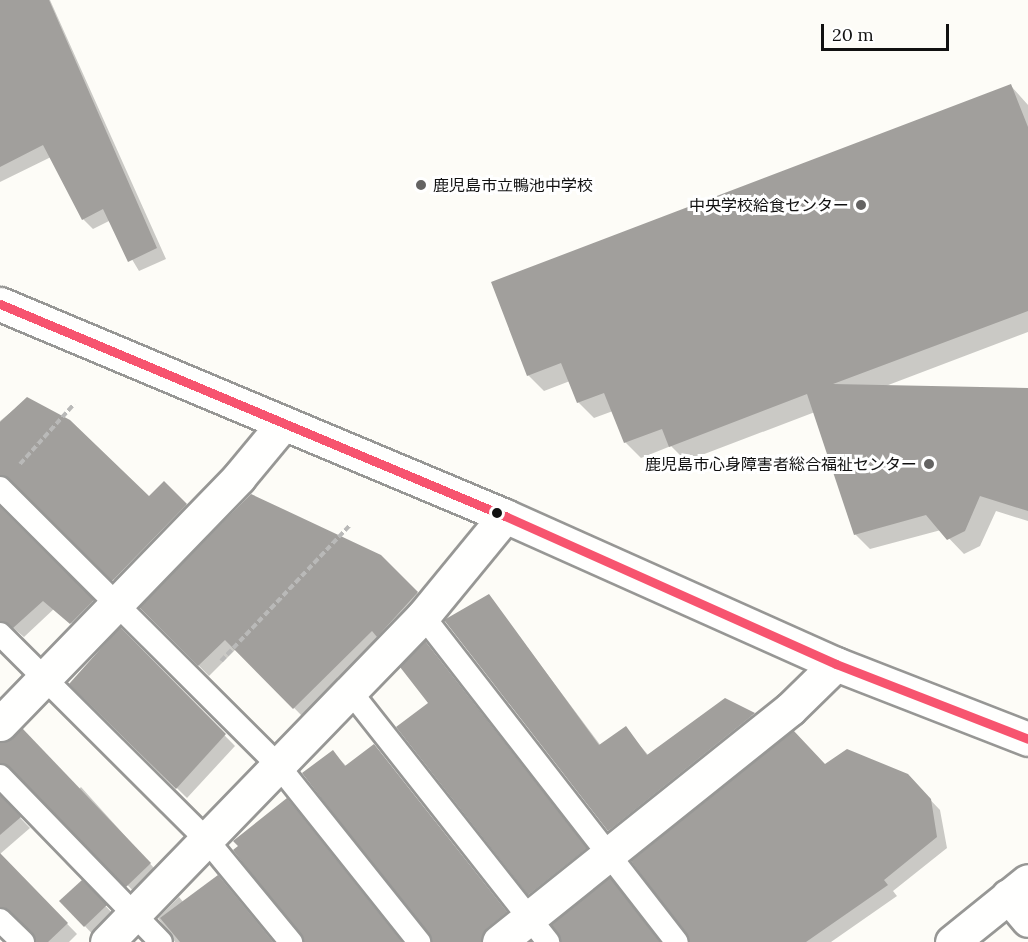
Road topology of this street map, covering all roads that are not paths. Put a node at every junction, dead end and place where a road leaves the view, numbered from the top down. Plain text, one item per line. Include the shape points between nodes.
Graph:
1 (0, 304) edge
2 (283, 424) junction
3 (0, 488) edge
4 (506, 516) junction
5 (117, 605) junction
6 (423, 616) junction
7 (0, 634) edge
8 (836, 664) junction
9 (45, 679) junction
10 (350, 691) junction
11 (0, 724) edge
12 (1028, 739) edge
13 (276, 764) junction
14 (0, 776) edge
15 (206, 839) junction
16 (608, 855) junction
17 (1021, 899) edge
18 (137, 912) junction
19 (0, 920) edge
20 (538, 930) edge
21 (23, 942) edge
22 (107, 942) edge
23 (160, 942) edge
24 (291, 942) edge
25 (419, 942) edge
26 (499, 942) edge
27 (677, 942) edge
28 (952, 942) edge

1 - 2 street
2 - 4 street
2 - 5 street
3 - 5 lane
4 - 6 street
4 - 8 street
5 - 9 street
5 - 13 lane
6 - 10 street
6 - 16 lane
7 - 9 lane
8 - 12 street
8 - 16 street via 790,709
9 - 11 street
9 - 15 lane
10 - 13 street
10 - 20 lane
13 - 15 street
13 - 25 lane
14 - 18 lane
15 - 18 street
15 - 24 lane
16 - 20 street
16 - 27 lane
17 - 28 street
18 - 22 street
18 - 23 lane
19 - 21 lane
20 - 26 street

